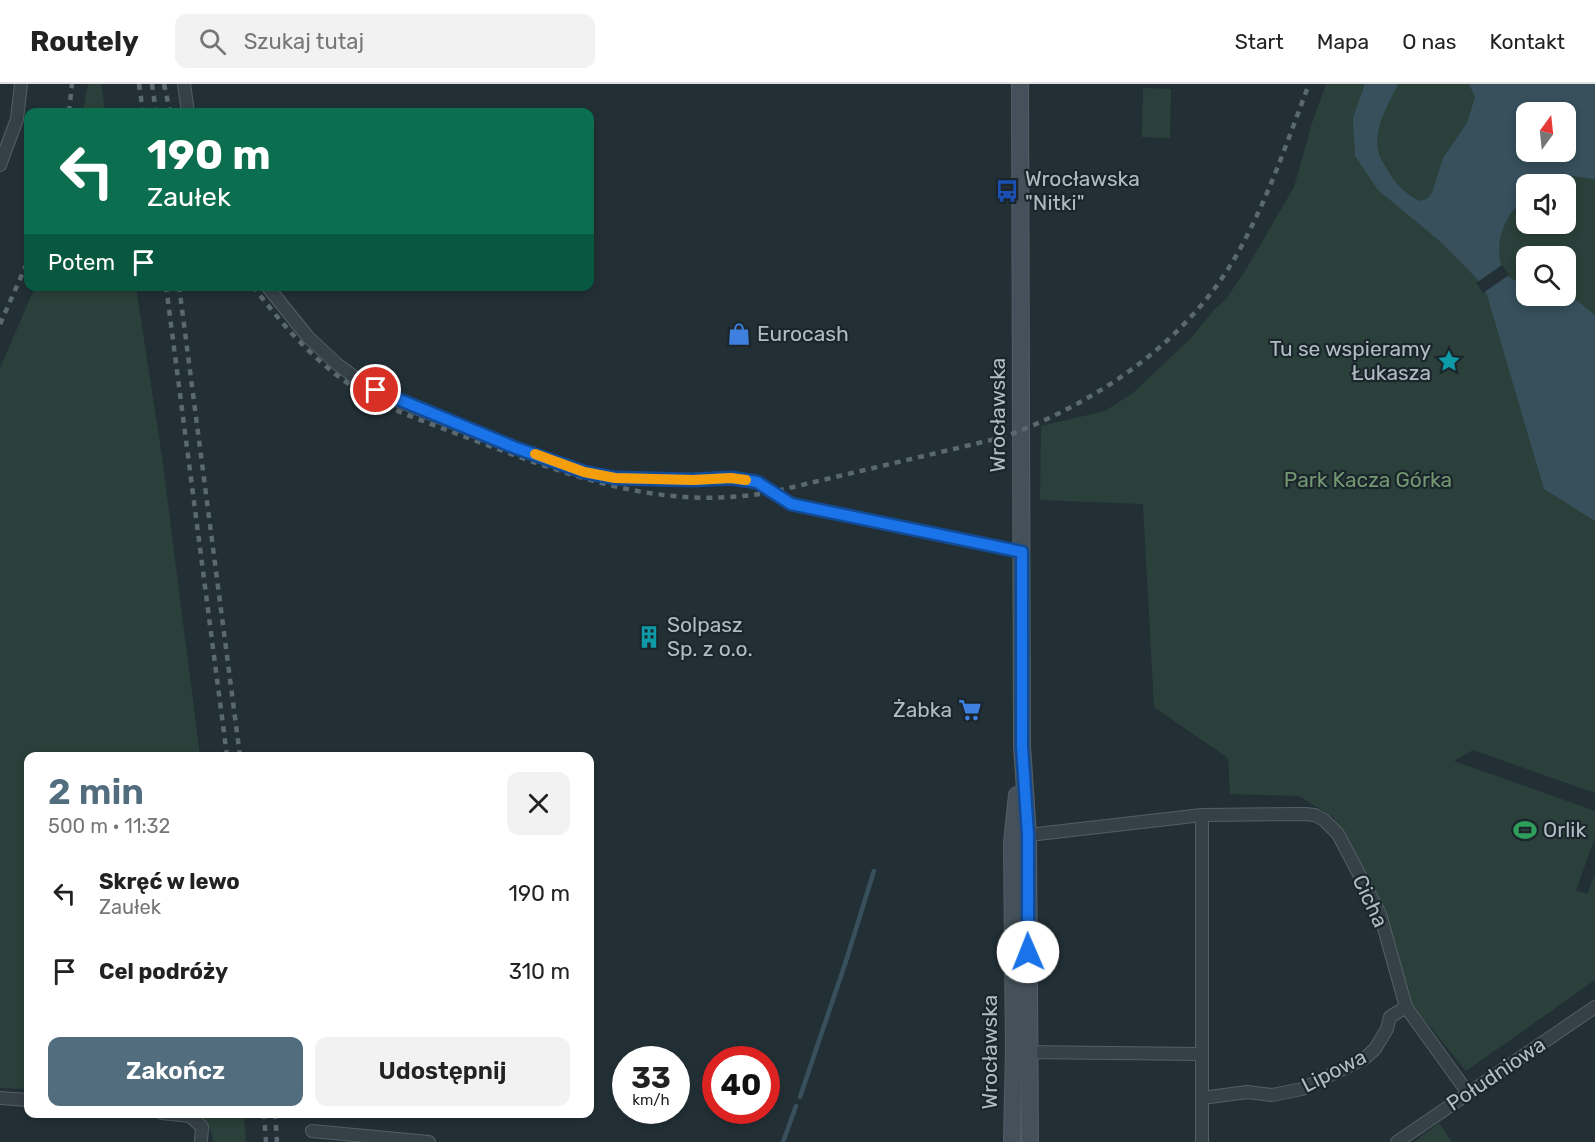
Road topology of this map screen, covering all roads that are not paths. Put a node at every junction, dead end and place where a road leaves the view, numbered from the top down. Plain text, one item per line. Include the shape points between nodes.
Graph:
1 (21, 84) edge
2 (184, 84) edge
3 (1020, 84) edge
4 (187, 108) edge
5 (0, 165) edge
6 (271, 291) edge
7 (1022, 552) junction
8 (1202, 815) junction
9 (1020, 836) junction
10 (1406, 1007) junction
11 (1595, 1007) edge
12 (1021, 1052) junction
13 (1202, 1054) junction
14 (1468, 1093) junction
15 (0, 1098) edge
16 (1202, 1098) junction
17 (24, 1100) edge
18 (193, 1118) edge
19 (312, 1131) dead end
20 (201, 1142) edge
21 (429, 1142) edge
22 (1012, 1142) edge
23 (1030, 1142) edge
24 (1202, 1142) edge
25 (1397, 1142) edge

1 - 5 street via 17,119
2 - 4 street
3 - 7 street, Wrocławska
6 - 7 street via 308,337 364,384 573,468 615,478 731,478 757,482 791,504
7 - 9 street, Wrocławska
8 - 9 street, Cicha
8 - 10 street, Cicha via 1305,814 1324,820 1338,834 1380,914
8 - 13 street
9 - 12 street, Wrocławska
10 - 14 street, Cicha
10 - 16 street, Lipowa via 1390,1017 1387,1029 1365,1058 1302,1089 1272,1095 1247,1092
11 - 14 street, Południowa
12 - 13 street
12 - 22 street, Wrocławska
12 - 23 street, Wrocławska
13 - 16 street
14 - 25 street, Południowa
15 - 17 street
16 - 24 street
18 - 20 street via 202,1127
19 - 21 street

